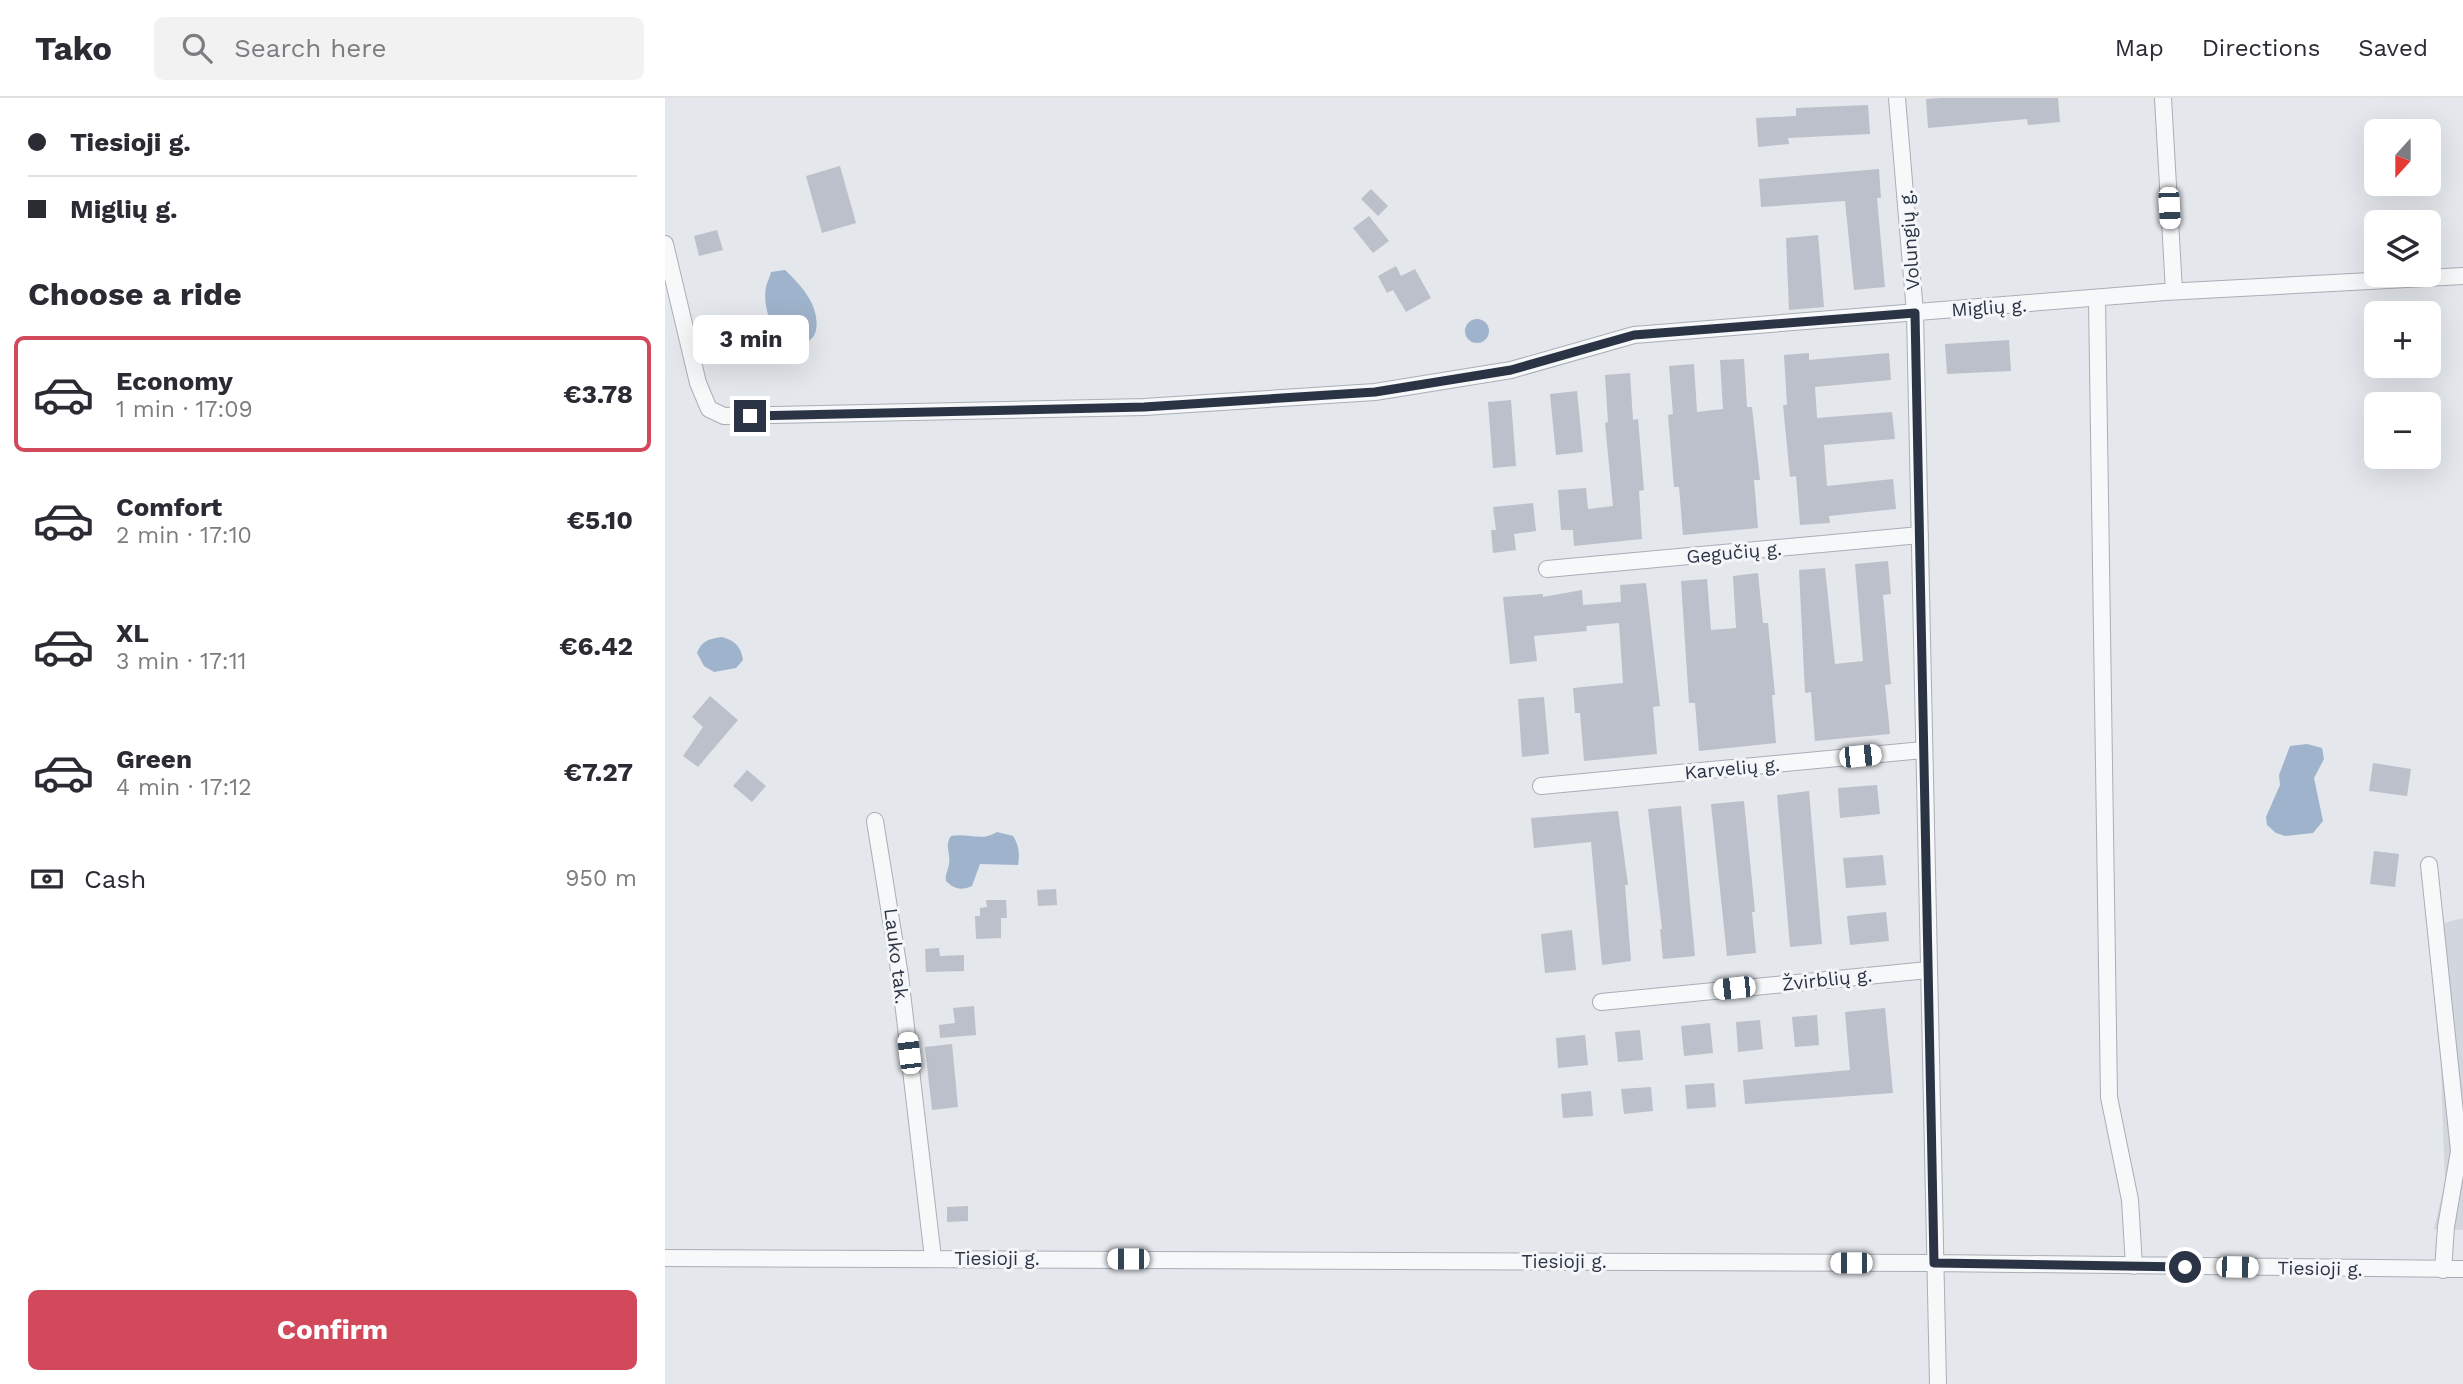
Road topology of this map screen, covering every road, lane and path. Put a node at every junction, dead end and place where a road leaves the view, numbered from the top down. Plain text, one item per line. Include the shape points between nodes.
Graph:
1 (1897, 98) edge
2 (2163, 98) edge
3 (665, 244) edge
4 (2463, 276) edge
5 (2174, 291) junction
6 (2097, 299) junction
7 (1915, 313) junction
8 (1920, 535) junction
9 (1547, 569) dead end
10 (1923, 750) junction
11 (1541, 786) dead end
12 (875, 821) dead end
13 (2429, 865) dead end
14 (1928, 970) junction
15 (1601, 1002) dead end
16 (665, 1258) edge
17 (933, 1258) junction
18 (1934, 1263) junction
19 (2133, 1266) junction
20 (2463, 1269) edge
21 (2443, 1270) junction
22 (1938, 1384) edge

1 - 7 street, Volungių g.
2 - 5 street
3 - 7 street, Miglių g. via 698,383 709,409 724,416 1144,407 1375,392 1511,370 1634,335
4 - 5 street, Miglių g.
5 - 6 street, Miglių g.
6 - 7 street, Miglių g.
6 - 19 street via 2109,1097 2130,1200
7 - 8 street, Volungių g.
8 - 9 street, Gegučių g.
8 - 10 street, Volungių g.
10 - 11 street, Karvelių g.
10 - 14 street, Volungių g.
12 - 17 street, Lauko tak. via 899,965
13 - 21 street via 2459,1152
14 - 15 street, Žvirblių g.
14 - 18 street, Volungių g.
16 - 17 street, Tiesioji g.
17 - 18 street, Tiesioji g.
18 - 19 street, Tiesioji g.
18 - 22 street, Volungių g.
19 - 21 street, Tiesioji g.
20 - 21 street, Tiesioji g.

